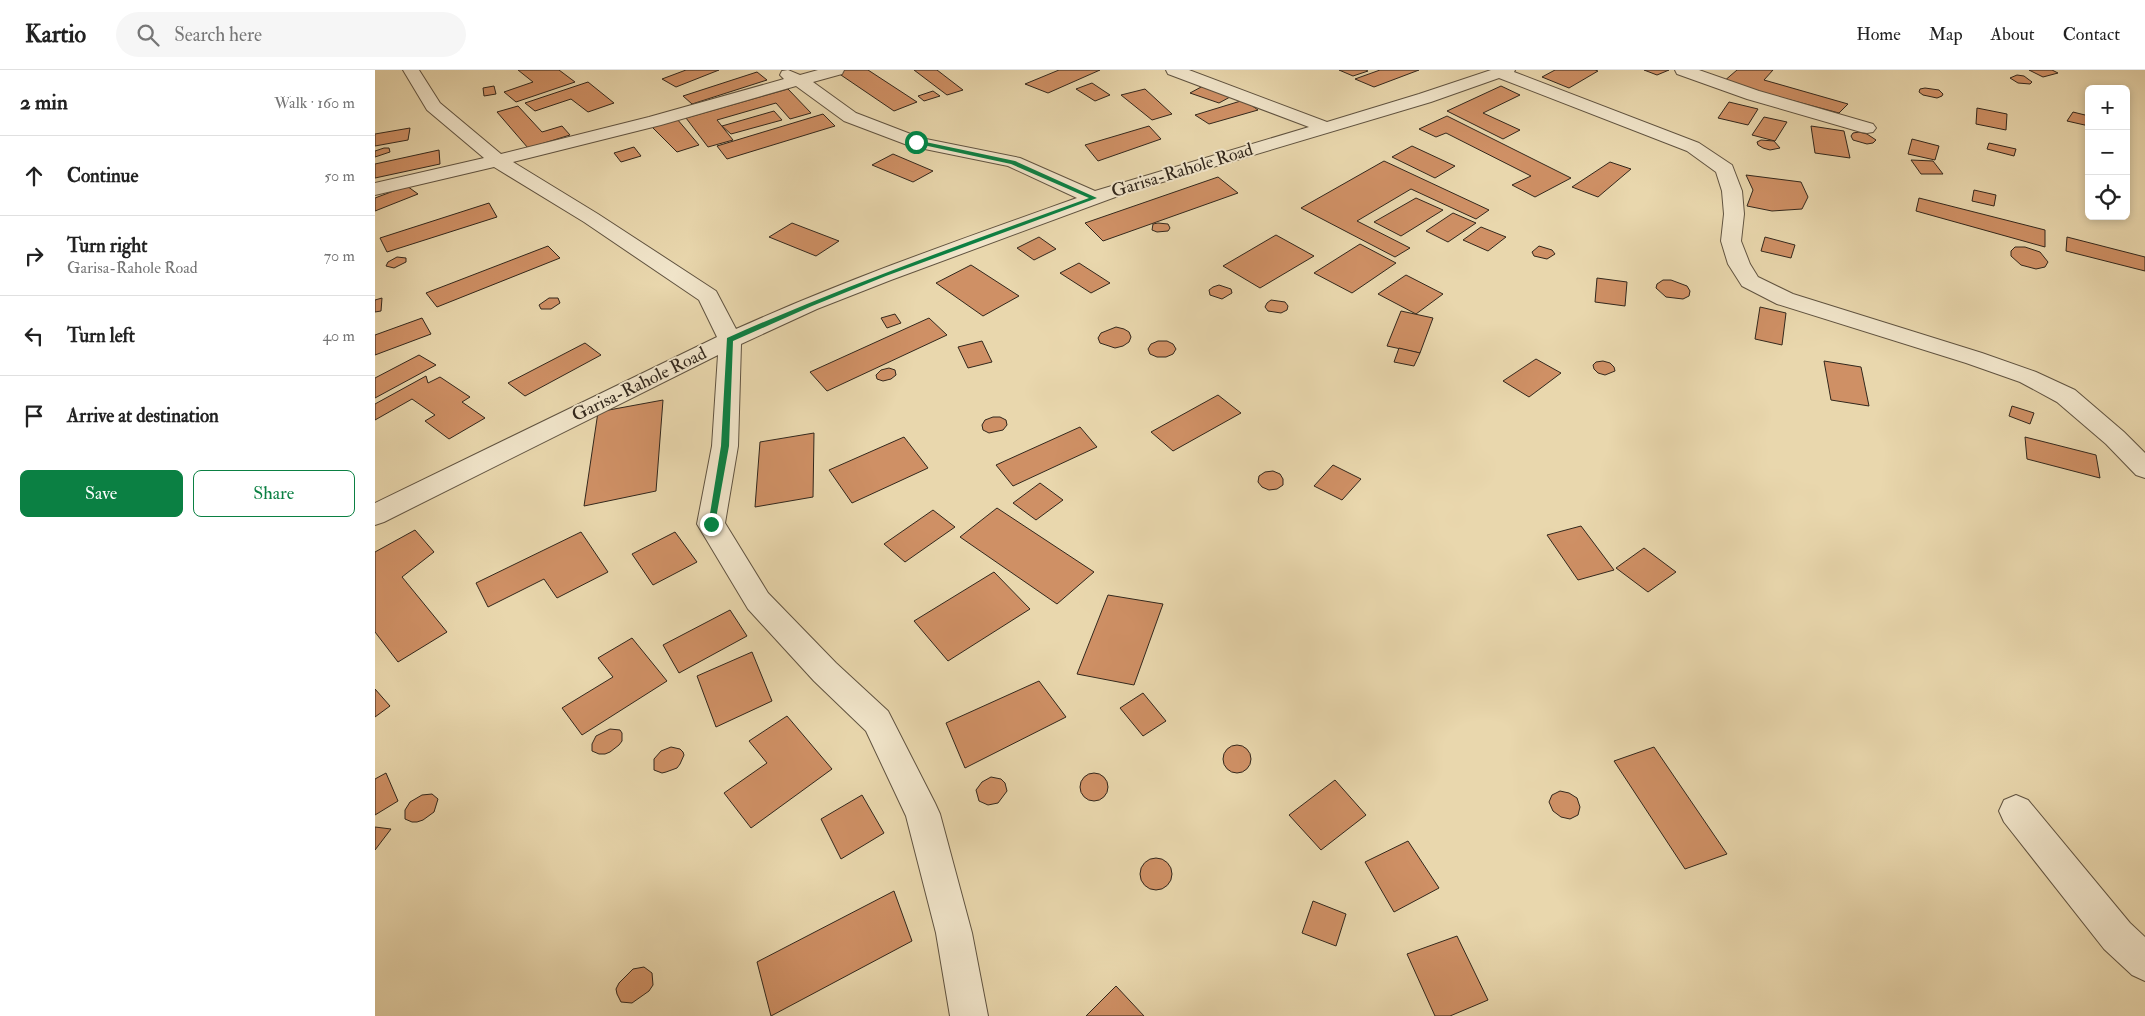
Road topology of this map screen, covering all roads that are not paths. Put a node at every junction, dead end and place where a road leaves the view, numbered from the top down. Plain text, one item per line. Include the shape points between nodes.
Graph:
1 (411, 70) edge
2 (779, 70) edge
3 (836, 70) edge
4 (1175, 70) edge
5 (1683, 70) edge
6 (1503, 71) edge
7 (799, 81) junction
8 (1325, 127) junction
9 (1867, 128) dead end
10 (498, 161) junction
11 (375, 189) edge
12 (1095, 198) junction
13 (730, 340) junction
14 (2145, 469) edge
15 (375, 515) edge
16 (2016, 811) dead end
17 (2145, 962) edge
18 (969, 1016) edge

1 - 10 street via 433,106
2 - 7 street
3 - 7 street
4 - 8 street
5 - 9 street via 1753,95
6 - 8 street, Garisa-Rahole Road
6 - 14 street via 1693,147 1725,169 1732,191 1731,241 1739,264 1750,281 1785,299 2028,377 2066,396
7 - 10 street via 655,122
7 - 12 street via 850,117 916,142 1013,162
8 - 12 street, Garisa-Rahole Road
10 - 11 street
10 - 13 street via 708,296
12 - 13 street, Garisa-Rahole Road via 883,275
13 - 15 street, Garisa-Rahole Road
13 - 18 street via 725,446 711,524 758,601 877,721 923,814 954,933
16 - 17 street via 2117,936

